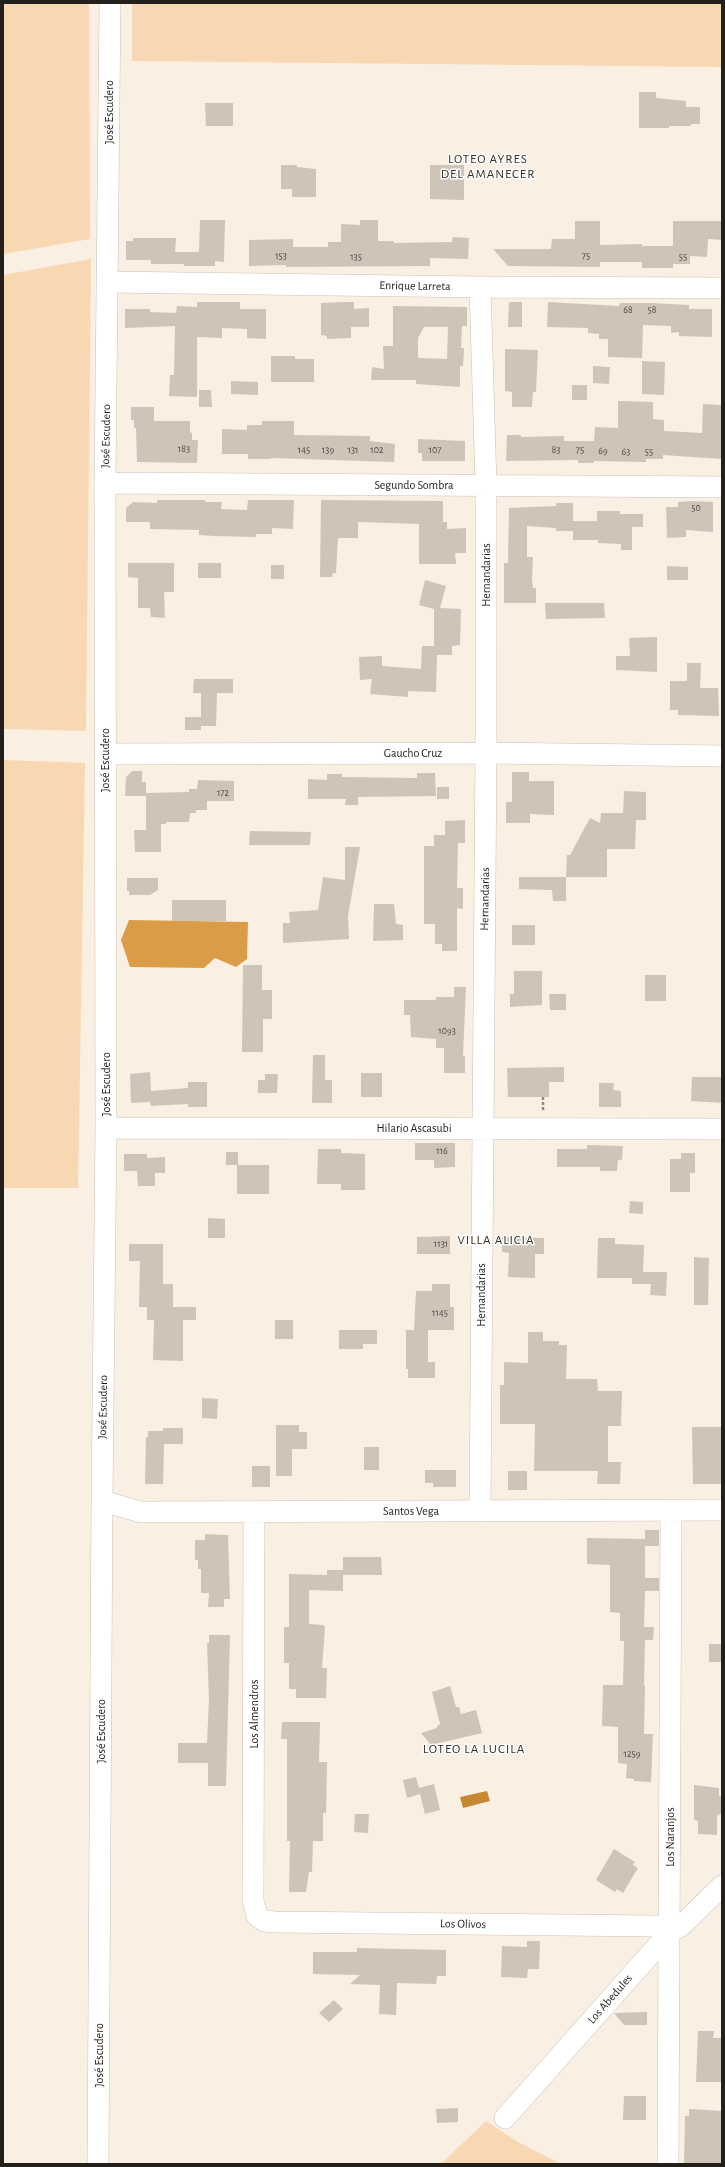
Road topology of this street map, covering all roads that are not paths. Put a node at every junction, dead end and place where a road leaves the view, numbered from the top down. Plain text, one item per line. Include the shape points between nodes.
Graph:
1 (110, 3) edge
2 (108, 282) junction
3 (480, 287) junction
4 (722, 288) edge
5 (105, 483) junction
6 (486, 485) junction
7 (722, 487) edge
8 (486, 753) junction
9 (105, 754) junction
10 (722, 756) edge
11 (106, 1128) junction
12 (482, 1128) junction
13 (722, 1129) edge
14 (102, 1500) junction
15 (671, 1510) junction
16 (722, 1510) edge
17 (480, 1511) junction
18 (254, 1512) junction
19 (722, 1886) edge
20 (256, 1916) joint
21 (670, 1932) junction
22 (505, 2118) dead end
23 (98, 2164) edge
24 (668, 2164) edge

1 - 2 street, José Escudero
2 - 3 street, Enrique Larreta
2 - 5 street, José Escudero
3 - 4 street, Enrique Larreta
3 - 6 street, Hernandarias
5 - 6 street, Segundo Sombra
5 - 9 street, José Escudero
6 - 7 street, Segundo Sombra
6 - 8 street, Hernandarias
8 - 9 street, Gaucho Cruz
8 - 10 street, Gaucho Cruz
8 - 12 street, Hernandarias
9 - 11 street, José Escudero
11 - 12 street, Hilario Ascasubi
11 - 14 street, José Escudero
12 - 13 street, Hilario Ascasubi
12 - 17 street, Hernandarias
14 - 18 street, Santos Vega via 141,1512
14 - 23 street, José Escudero
15 - 16 street, Santos Vega
15 - 17 street, Santos Vega
15 - 21 street, Los Naranjos
17 - 18 street, Santos Vega
18 - 20 street, Los Almendros via 253,1900
19 - 21 street, Los Abedules via 682,1925
20 - 21 street, Los Olivos via 264,1921 275,1922 656,1926
21 - 22 street, Los Abedules
21 - 24 street, Los Naranjos

